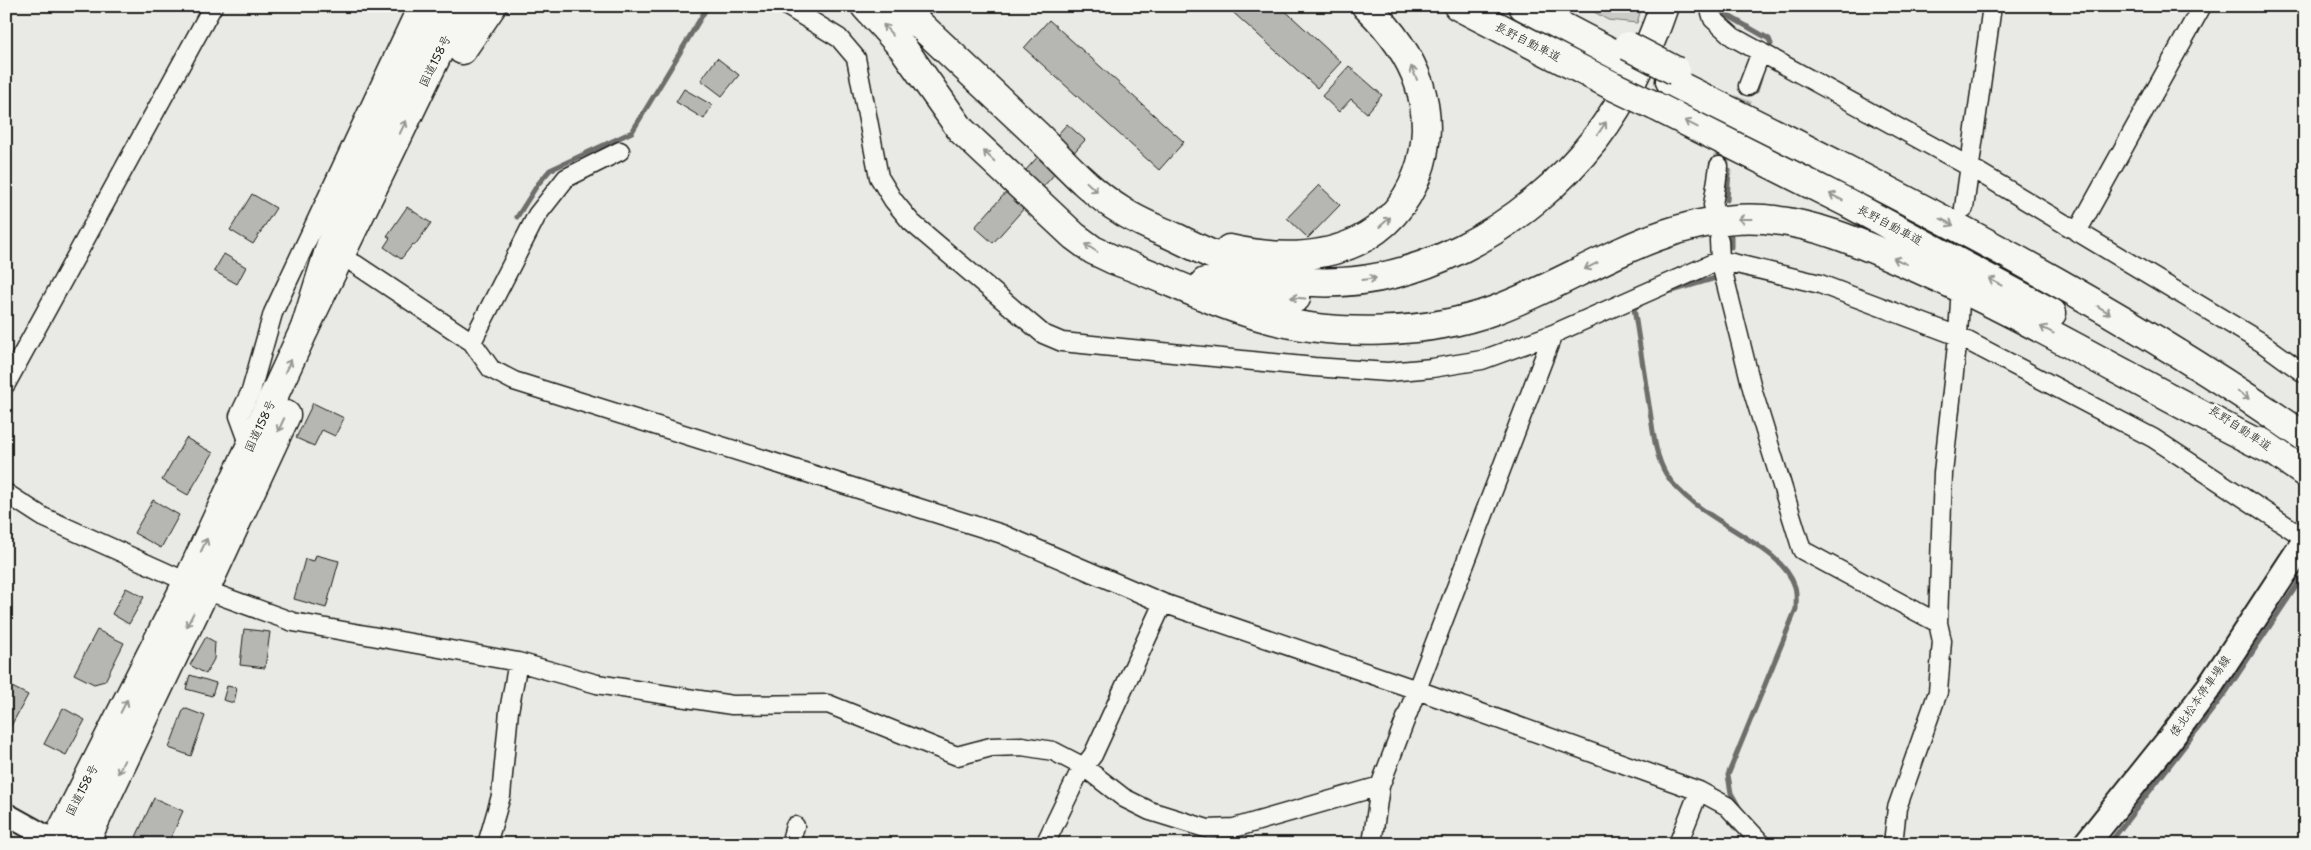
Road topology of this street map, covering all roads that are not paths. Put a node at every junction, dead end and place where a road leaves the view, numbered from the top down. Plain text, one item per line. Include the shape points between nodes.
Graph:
1 (213, 6) edge
2 (417, 6) edge
3 (434, 6) edge
4 (461, 6) edge
5 (483, 6) edge
6 (492, 6) edge
7 (787, 6) edge
8 (864, 6) edge
9 (900, 6) edge
10 (918, 6) edge
11 (1366, 6) edge
12 (1458, 6) edge
13 (1523, 6) edge
14 (1555, 6) edge
15 (1664, 6) edge
16 (1682, 6) edge
17 (1709, 6) edge
18 (1992, 6) edge
19 (2202, 6) edge
20 (807, 11) edge
21 (462, 50) junction
22 (1626, 52) junction
23 (1761, 52) junction
24 (1748, 86) tunnel mouth
25 (994, 94) junction
26 (620, 151) dead end
27 (1720, 166) tunnel mouth
28 (1970, 167) junction
29 (1714, 205) dead end
30 (1964, 208) dead end
31 (1140, 220) junction
32 (2077, 232) junction
33 (1719, 240) dead end
34 (1720, 260) junction
35 (355, 264) junction
36 (1135, 268) junction
37 (1960, 301) dead end
38 (305, 328) junction
39 (1553, 334) junction
40 (1958, 336) junction
41 (472, 342) junction
42 (2305, 374) edge
43 (6, 384) edge
44 (2305, 437) edge
45 (250, 446) junction
46 (2275, 452) junction
47 (2305, 472) edge
48 (6, 493) edge
49 (2305, 540) edge
50 (196, 585) junction
51 (1163, 603) junction
52 (1938, 623) junction
53 (518, 662) junction
54 (1417, 690) junction
55 (1084, 767) junction
56 (1380, 786) junction
57 (1699, 791) junction
58 (6, 814) edge
59 (795, 826) dead end
60 (57, 843) edge
61 (84, 844) edge
62 (487, 844) edge
63 (790, 844) edge
64 (1045, 844) edge
65 (1372, 844) edge
66 (1678, 844) edge
67 (1762, 844) edge
68 (1893, 844) edge
69 (2086, 844) edge

1 - 43 street
2 - 45 street via 274,312 251,391 239,416
3 - 38 highway via 343,205
38 -> 4 highway, 国道158号
5 - 21 highway, 国道158号
6 - 21 highway
7 - 20 street
36 -> 8 highway via 1093,250 1074,236 961,130 903,48
9 - 25 highway
10 - 25 highway
31 -> 11 highway via 1213,245 1284,256 1332,250 1356,242 1396,213 1419,172 1424,151 1424,105 1408,60 1395,38
46 -> 12 highway, 長野自動車道, bridge via 2062,318 1880,220
13 - 22 highway
14 - 22 highway
31 -> 15 highway via 1241,267 1292,280 1344,282 1377,278 1436,260 1485,236 1519,213 1574,164 1596,137 1634,78
16 -> 36 highway via 1650,88 1613,145 1552,208 1474,262 1411,287 1350,299 1267,295
17 - 23 street via 1713,19 1733,37
18 - 28 street
19 - 32 street
20 - 39 street via 839,38 856,58 878,177 893,200 911,222 1044,334 1062,342 1388,372 1482,360
21 - 35 highway, 国道158号
22 -> 44 highway via 2077,293 2150,336
23 - 24 street
23 - 28 street
25 -> 31 highway via 1107,201
26 - 41 street via 566,178 536,215
27 - 29 street
28 - 30 street
28 - 32 street
32 - 42 street via 2261,342
33 - 34 street
34 - 39 street
34 - 40 street via 1820,284
34 - 52 street via 1753,392 1802,550
35 - 41 street
35 -> 50 highway, 国道158号
46 -> 36 highway via 1974,294 1839,235 1786,222 1730,219 1694,224 1646,241 1493,311 1455,321 1394,330 1324,328 1265,318
37 - 40 street
45 -> 38 highway, 国道158号
39 - 54 street
40 - 49 street via 2153,438
40 - 52 street via 1943,473
41 - 51 street via 491,369 514,381 1002,534
50 -> 45 highway, 国道158号
46 - 47 highway, 長野自動車道
48 - 50 street via 43,518
49 - 69 main road, 倭北松本停車場線 via 2204,694
50 - 53 street via 293,622
60 -> 50 highway, 国道158号
50 -> 61 highway, 国道158号
51 - 54 street
51 - 55 street via 1093,755
52 - 68 street via 1942,641 1938,692 1897,808
53 - 55 street via 597,684 732,705 828,704 957,756 991,747 1022,746 1053,751
53 - 62 street via 509,711 501,796
54 - 56 street
54 - 57 street
55 - 56 street via 1124,798 1208,829 1234,828
55 - 64 street
56 - 65 street
57 - 66 street
57 - 67 street via 1727,806
58 - 60 street
59 - 63 street

